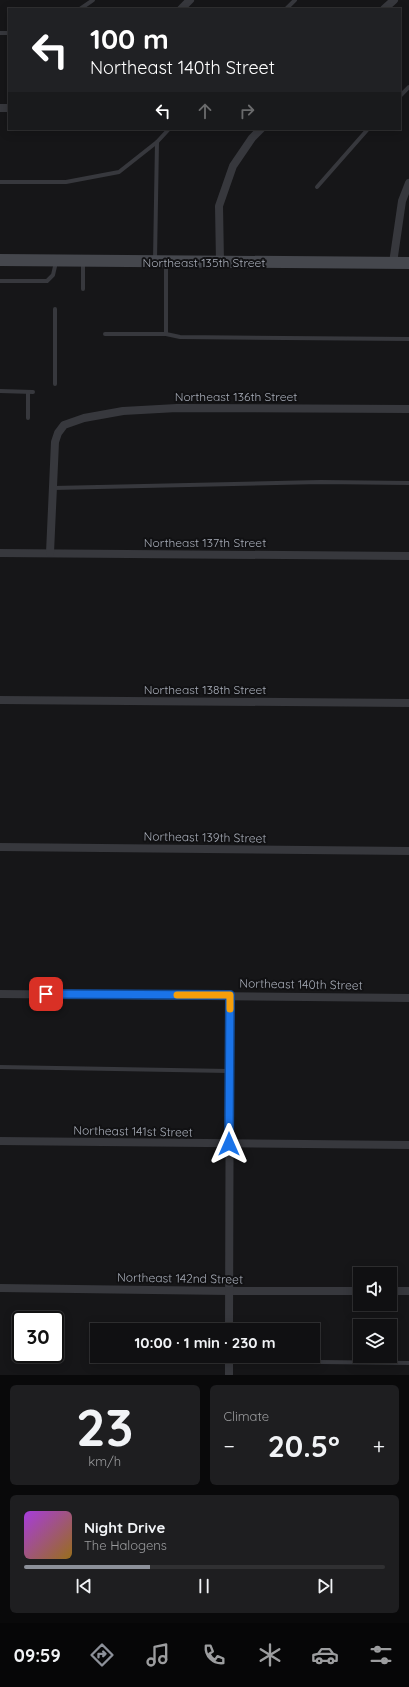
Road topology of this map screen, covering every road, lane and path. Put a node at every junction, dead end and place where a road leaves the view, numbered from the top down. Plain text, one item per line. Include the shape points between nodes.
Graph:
1 (93, 0) edge
2 (190, 0) edge
3 (295, 0) edge
4 (394, 0) edge
5 (81, 8) edge
6 (182, 8) edge
7 (287, 8) edge
8 (385, 8) edge
9 (409, 88) edge
10 (401, 95) edge
11 (168, 130) edge
12 (260, 130) edge
13 (367, 130) edge
14 (157, 142) junction
15 (0, 182) edge
16 (409, 183) edge
17 (317, 188) dead end
18 (0, 260) edge
19 (56, 260) junction
20 (83, 261) junction
21 (160, 262) junction
22 (220, 262) junction
23 (393, 263) junction
24 (409, 263) edge
25 (0, 281) edge
26 (83, 289) dead end
27 (55, 309) dead end
28 (105, 334) dead end
29 (166, 334) junction
30 (409, 339) edge
31 (55, 384) dead end
32 (0, 391) edge
33 (409, 409) edge
34 (28, 418) dead end
35 (409, 483) edge
36 (53, 488) junction
37 (0, 553) edge
38 (50, 553) junction
39 (409, 556) edge
40 (0, 700) edge
41 (409, 703) edge
42 (0, 847) edge
43 (409, 851) edge
44 (0, 994) edge
45 (230, 995) junction
46 (409, 998) edge
47 (0, 1067) edge
48 (229, 1071) junction
49 (0, 1141) edge
50 (229, 1144) junction
51 (409, 1145) edge
52 (0, 1288) edge
53 (228, 1291) junction
54 (353, 1291) edge
55 (397, 1291) edge
56 (409, 1291) edge
57 (229, 1323) edge
58 (320, 1361) edge
59 (229, 1363) edge
60 (409, 1363) edge
61 (229, 1375) edge

1 - 5 lane
2 - 6 street
3 - 7 lane
4 - 8 street
9 - 10 lane
11 - 14 lane
12 - 22 street via 233,166 219,206
13 - 17 lane
14 - 15 lane via 119,172 66,182
14 - 21 lane
16 - 23 street via 402,201
18 - 19 main road, Northeast 135th Street
19 - 20 main road, Northeast 135th Street
19 - 25 lane via 53,275 47,280
20 - 21 main road, Northeast 135th Street
20 - 26 lane
21 - 22 main road, Northeast 135th Street
21 - 29 lane
22 - 23 main road, Northeast 135th Street
23 - 24 main road, Northeast 135th Street
27 - 31 lane
28 - 29 lane
29 - 30 lane via 188,337
32 - 34 lane via 30,392
33 - 36 street, Northeast 136th Street via 177,408 122,411 84,418 64,425 58,433 55,442
35 - 36 lane via 321,482
36 - 38 street
37 - 38 street, Northeast 137th Street
38 - 39 street, Northeast 137th Street
40 - 41 street, Northeast 138th Street
42 - 43 street, Northeast 139th Street
44 - 45 street, Northeast 140th Street
45 - 46 street, Northeast 140th Street
45 - 48 street
47 - 48 lane
48 - 50 street
49 - 50 street, Northeast 141st Street
50 - 51 street, Northeast 141st Street
50 - 53 street
52 - 53 street, Northeast 142nd Street
53 - 54 street, Northeast 142nd Street
53 - 57 street
55 - 56 street
58 - 60 lane
59 - 61 street

